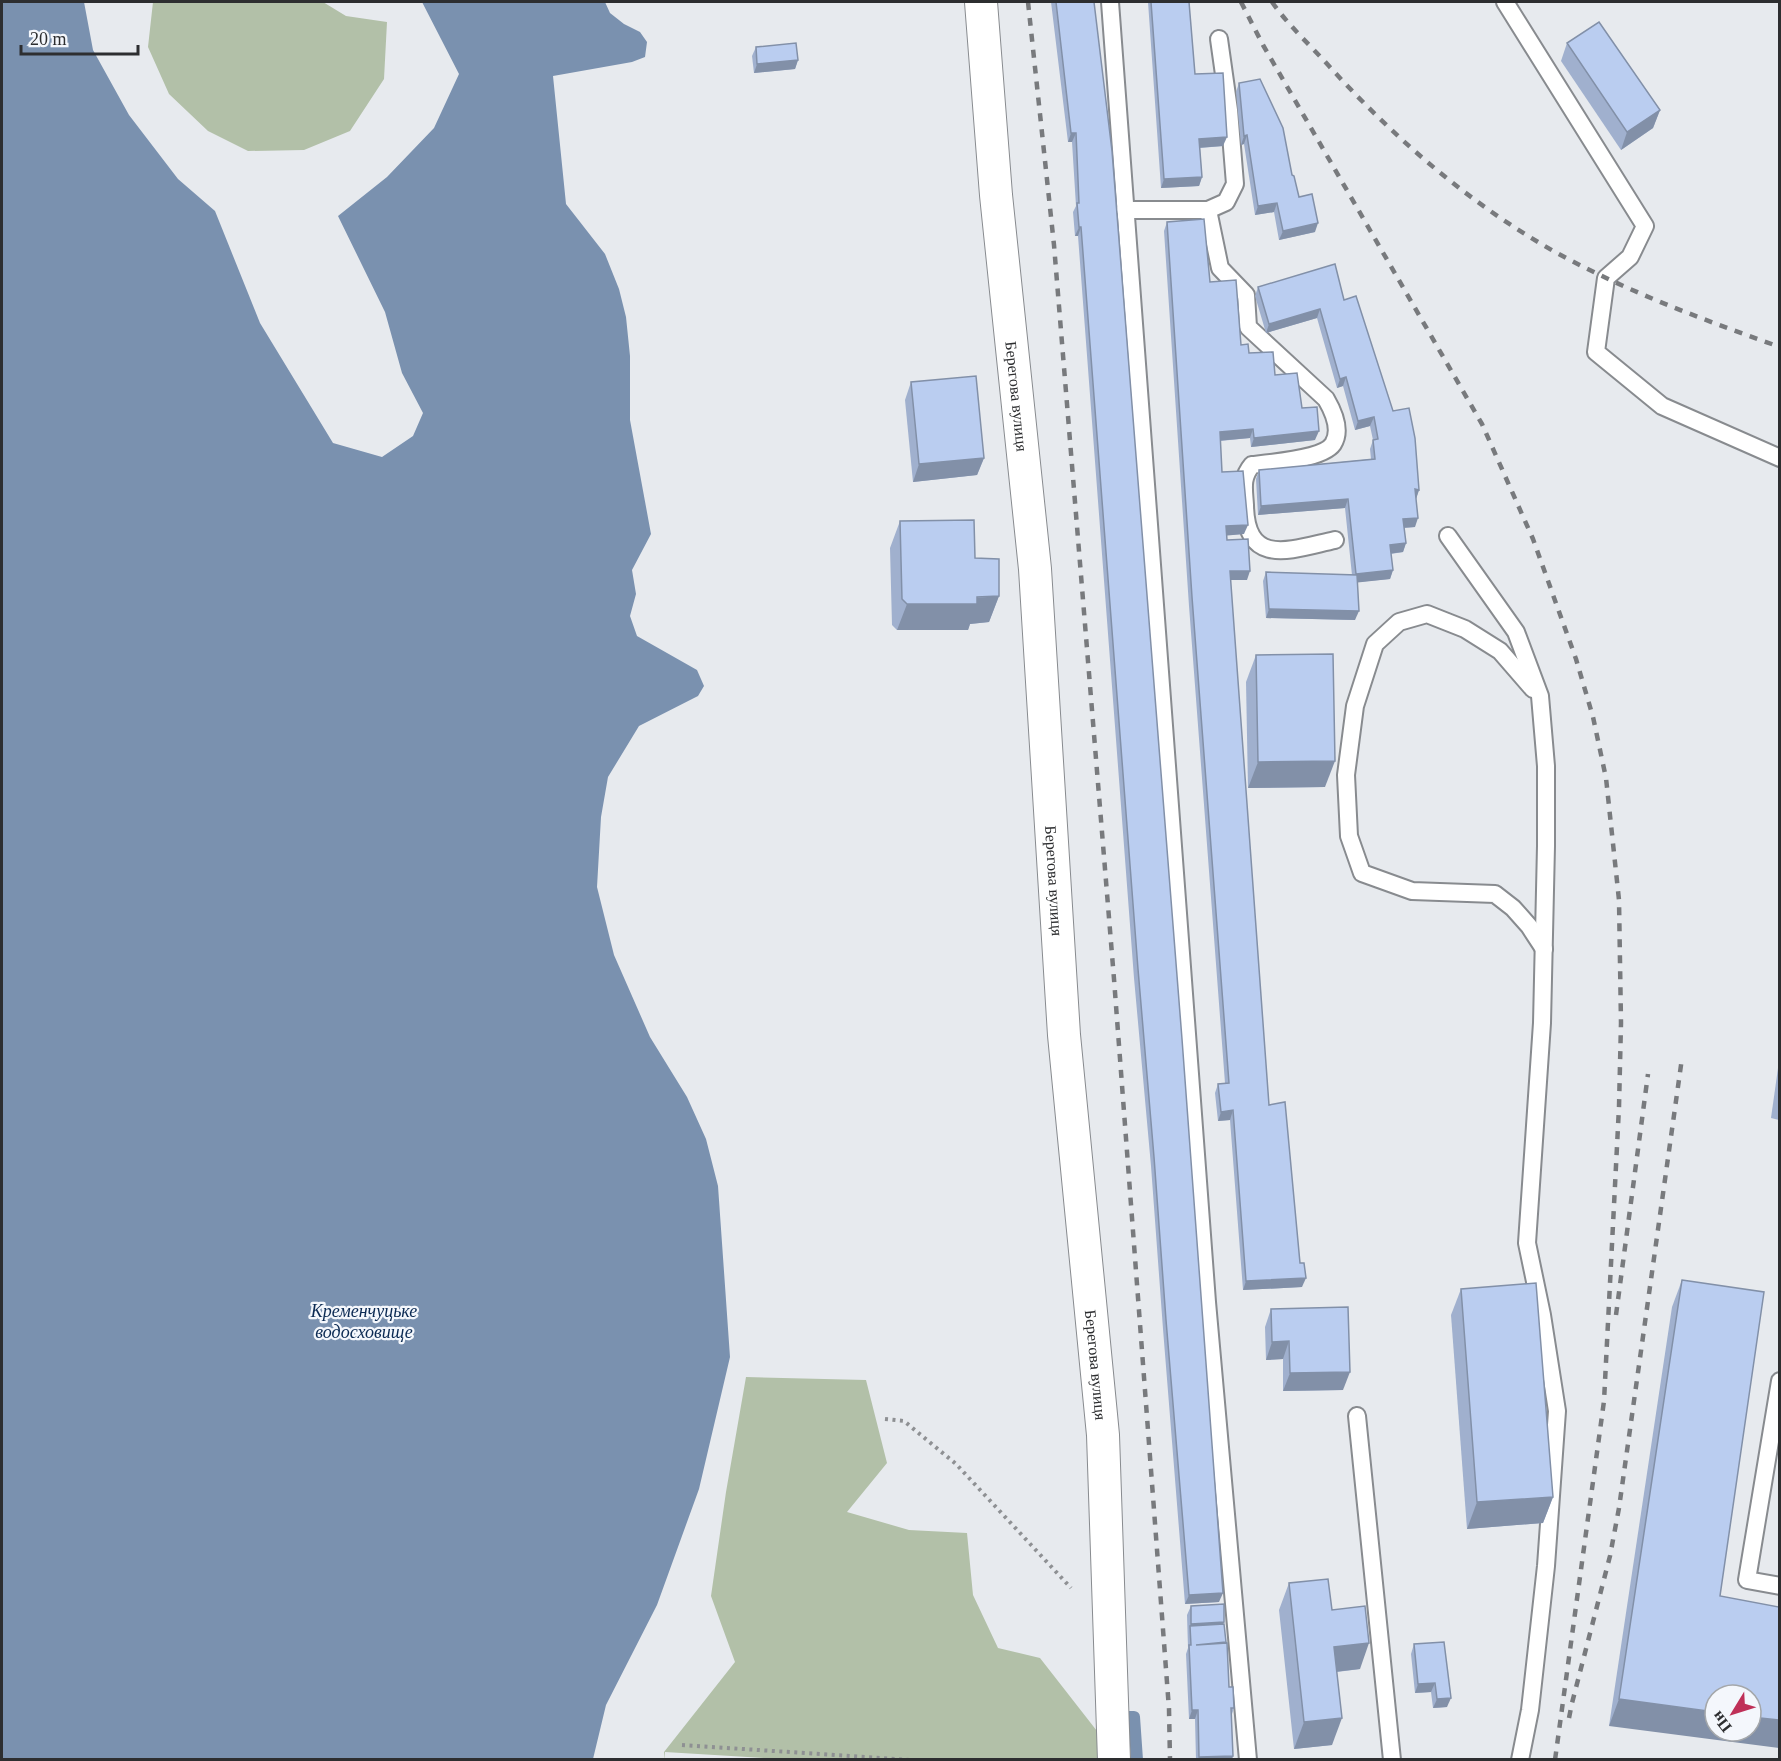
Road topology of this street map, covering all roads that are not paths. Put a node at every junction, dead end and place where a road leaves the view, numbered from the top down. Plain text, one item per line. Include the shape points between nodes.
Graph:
1 (981, 2) edge
2 (1110, 2) edge
3 (1504, 2) edge
4 (1219, 39) dead end
5 (1125, 210) junction
6 (1208, 210) junction
7 (1779, 458) edge
8 (1448, 536) dead end
9 (1335, 540) dead end
10 (1540, 696) junction
11 (1544, 949) junction
12 (1779, 1381) edge
13 (1357, 1416) dead end
14 (1779, 1586) edge
15 (1114, 1760) edge
16 (1248, 1760) edge
17 (1392, 1760) edge
18 (1520, 1760) edge

1 - 15 street, Берегова вулиця via 996,195 1035,568 1064,1035 1103,1436
2 - 5 lane
3 - 7 lane via 1645,226 1630,257 1606,278 1596,352 1662,406
4 - 6 lane via 1235,184 1226,202
5 - 6 lane
5 - 16 lane via 1208,1314
6 - 9 lane via 1221,268 1246,295 1248,327 1326,399 1337,429 1333,444 1324,452 1252,465 1246,472 1245,520 1250,533 1266,549 1288,551
8 - 10 lane via 1516,632
10 - 11 lane via 1546,778
10 - 11 lane via 1500,651 1465,629 1427,614 1399,622 1375,644 1355,706 1346,775 1349,836 1362,873 1412,891 1496,894 1529,926
11 - 18 lane via 1527,1243 1557,1411 1546,1566 1530,1710
12 - 14 lane via 1747,1580
13 - 17 lane

